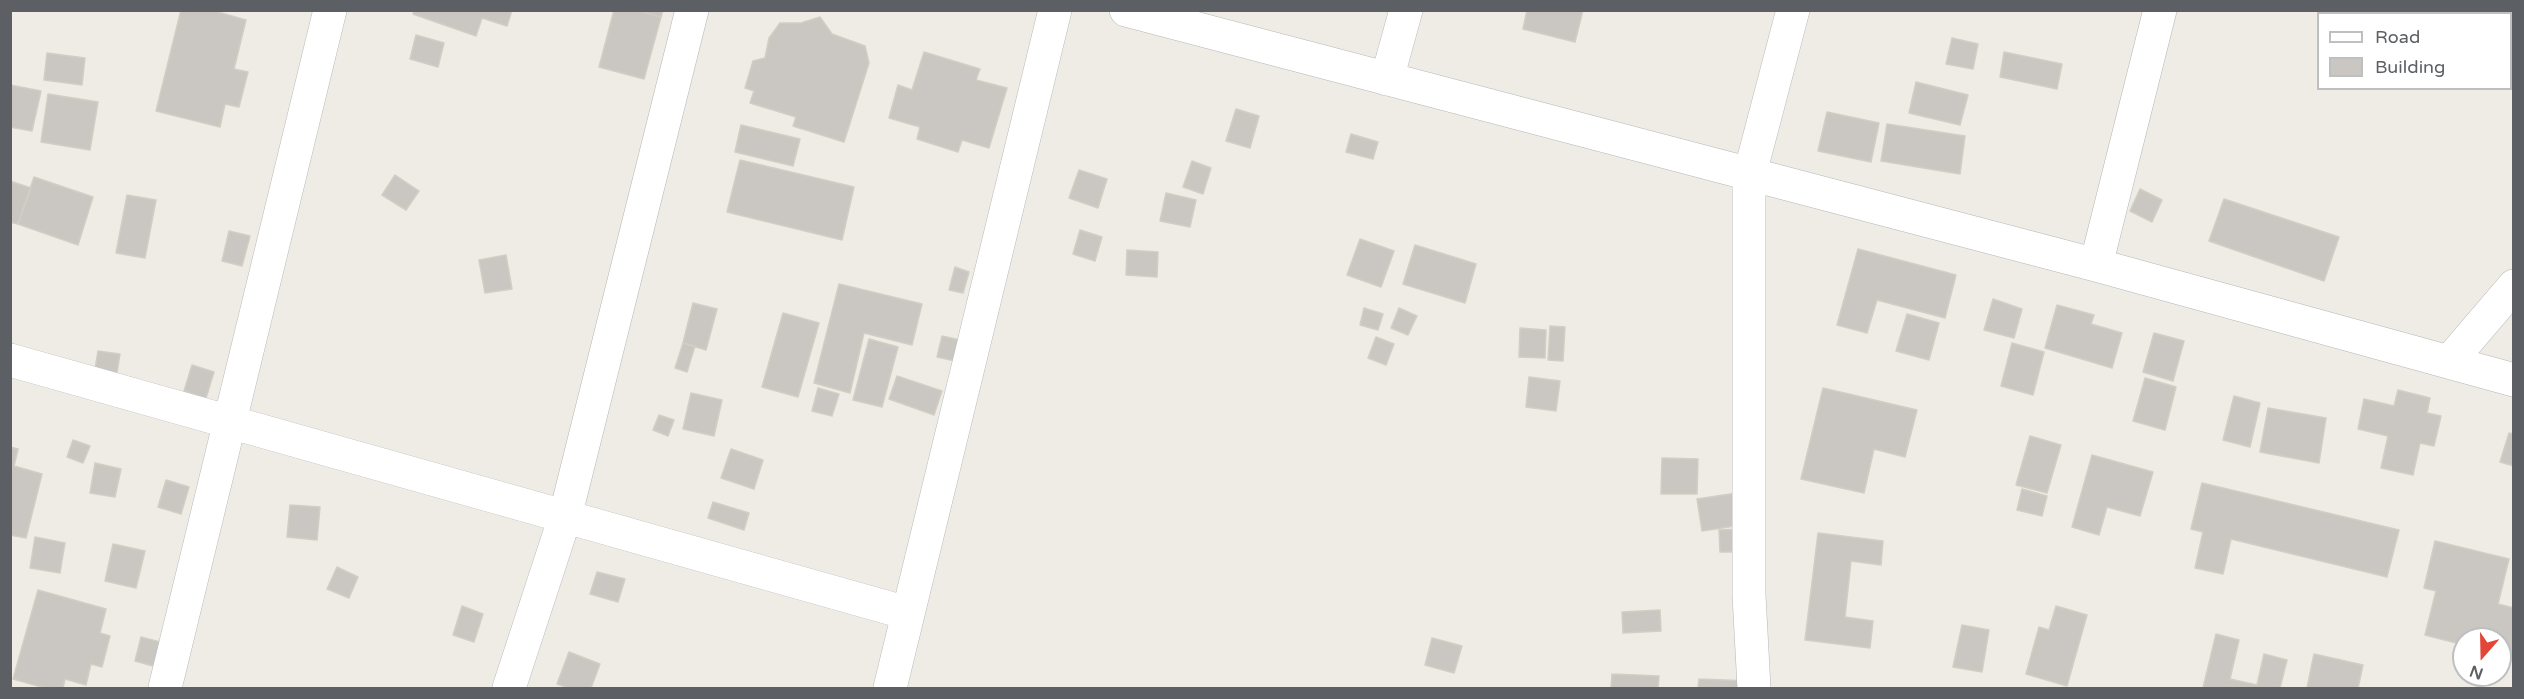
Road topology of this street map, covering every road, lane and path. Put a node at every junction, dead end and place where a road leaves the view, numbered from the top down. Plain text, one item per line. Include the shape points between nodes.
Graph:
1 (330, 10) edge
2 (692, 10) edge
3 (1055, 10) edge
4 (1126, 10) edge
5 (1406, 10) edge
6 (1793, 10) edge
7 (2160, 10) edge
8 (1387, 79) junction
9 (1749, 177) junction
10 (2096, 265) junction
11 (2514, 286) edge
12 (10, 360) edge
13 (2449, 362) junction
14 (2514, 380) edge
15 (231, 421) junction
16 (565, 517) junction
17 (907, 613) junction
18 (165, 688) edge
19 (509, 688) edge
20 (890, 688) edge
21 (1754, 688) edge

1 - 15 street
2 - 16 street
3 - 17 street
4 - 8 street
5 - 8 street
6 - 9 street
7 - 10 street
8 - 9 street
9 - 10 street
9 - 21 street via 1749,595
10 - 13 street
11 - 13 street
12 - 15 street
13 - 14 street
15 - 16 street
15 - 18 street
16 - 17 street
16 - 19 street
17 - 20 street

